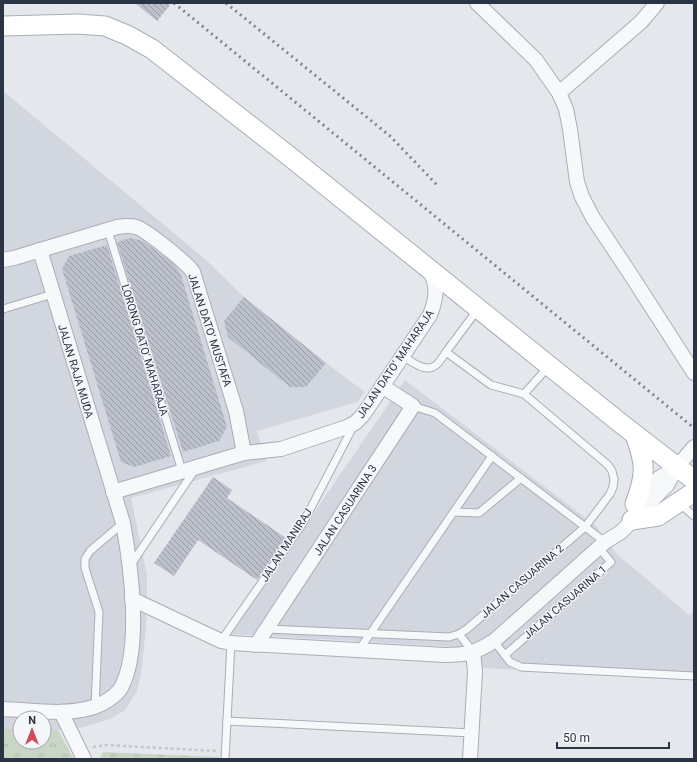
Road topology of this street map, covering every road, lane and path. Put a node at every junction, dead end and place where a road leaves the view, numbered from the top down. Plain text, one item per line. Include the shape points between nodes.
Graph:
1 (477, 3) edge
2 (657, 3) edge
3 (3, 26) edge
4 (53, 26) junction
5 (3, 40) edge
6 (559, 93) junction
7 (108, 230) junction
8 (40, 250) junction
9 (3, 260) edge
10 (429, 269) junction
11 (53, 294) junction
12 (3, 309) edge
13 (478, 309) junction
14 (446, 352) junction
15 (402, 356) junction
16 (549, 366) junction
17 (693, 369) edge
18 (382, 386) junction
19 (524, 394) junction
20 (413, 406) junction
21 (355, 423) junction
22 (636, 435) junction
23 (694, 447) edge
24 (244, 453) junction
25 (492, 456) junction
26 (197, 466) junction
27 (677, 466) junction
28 (182, 471) junction
29 (521, 478) junction
30 (694, 480) edge
31 (113, 492) junction
32 (694, 492) edge
33 (678, 503) junction
34 (454, 512) junction
35 (634, 512) junction
36 (694, 516) edge
37 (123, 523) junction
38 (585, 527) junction
39 (602, 545) junction
40 (130, 566) junction
41 (132, 599) junction
42 (267, 629) junction
43 (371, 634) junction
44 (459, 634) junction
45 (494, 641) junction
46 (226, 642) junction
47 (256, 645) junction
48 (360, 650) junction
49 (474, 652) junction
50 (505, 655) junction
51 (694, 676) edge
52 (95, 707) junction
53 (3, 709) edge
54 (61, 712) junction
55 (227, 721) junction
56 (472, 733) junction
57 (82, 754) edge
58 (225, 755) edge
59 (470, 759) edge

1 - 6 street via 536,60
2 - 6 street via 641,22
3 - 4 main road
4 - 5 main road
4 - 10 main road via 105,26 152,48
6 - 17 street via 566,109 577,182 582,197 593,218
7 - 8 street, JALAN DATO' MUSTAFA
7 - 24 street, JALAN DATO' MUSTAFA via 124,226 140,228 190,267 236,411
7 - 28 lane, LORONG DATO' MAHARAJA
8 - 9 street, JALAN DATO' MUSTAFA
8 - 11 street, JALAN RAJA MUDA
10 - 13 main road
10 - 15 street, JALAN DATO' MAHARAJA via 436,291 434,304 430,315
11 - 12 lane
11 - 31 street, JALAN RAJA MUDA
13 - 14 lane
13 - 16 main road
14 - 15 lane via 436,365 429,368 421,367
14 - 19 lane via 491,385
15 - 18 street, JALAN DATO' MAHARAJA
16 - 19 lane
16 - 22 main road
18 - 20 street
18 - 21 street, JALAN DATO' MAHARAJA
19 - 38 lane, JALAN CASUARINA 2 via 608,465 612,472 614,479 610,494
20 - 25 lane via 435,413
20 - 42 street, JALAN CASUARINA 3
21 - 24 street, JALAN DATO' MAHARAJA via 281,449
21 - 46 lane, JALAN MANIRAJ via 303,523
22 - 27 main road
22 - 35 main road via 644,474
23 - 27 street
24 - 26 street, JALAN DATO' MAHARAJA
25 - 29 lane
25 - 34 lane
26 - 28 street, JALAN DATO' MAHARAJA
26 - 40 lane
27 - 30 main road
27 - 35 street via 659,478
28 - 31 street, JALAN DATO' MAHARAJA
29 - 34 lane via 479,513
29 - 38 lane
31 - 37 street, JALAN RAJA MUDA
32 - 33 main road
33 - 35 main road via 658,516
33 - 36 lane
34 - 43 lane
35 - 39 street via 614,526
37 - 40 street, JALAN RAJA MUDA
37 - 52 lane via 90,551 85,559 85,568 99,612
38 - 39 lane
38 - 44 lane, JALAN CASUARINA 2
39 - 45 street
39 - 50 lane, JALAN CASUARINA 1 via 611,562
40 - 41 street, JALAN RAJA MUDA
41 - 46 street
41 - 52 street, JALAN RAJA MUDA via 131,649 126,676 120,690
42 - 43 lane
42 - 47 street, JALAN CASUARINA 3
43 - 44 lane via 449,637
43 - 48 lane
44 - 49 lane
45 - 49 street
45 - 50 lane
46 - 47 street
46 - 55 lane
47 - 48 street
48 - 49 street via 445,655
49 - 56 street
50 - 51 lane via 516,665 527,668
52 - 54 street
53 - 54 street
54 - 57 street
55 - 56 lane
55 - 58 lane
56 - 59 street
57 - 58 path via 106,745

